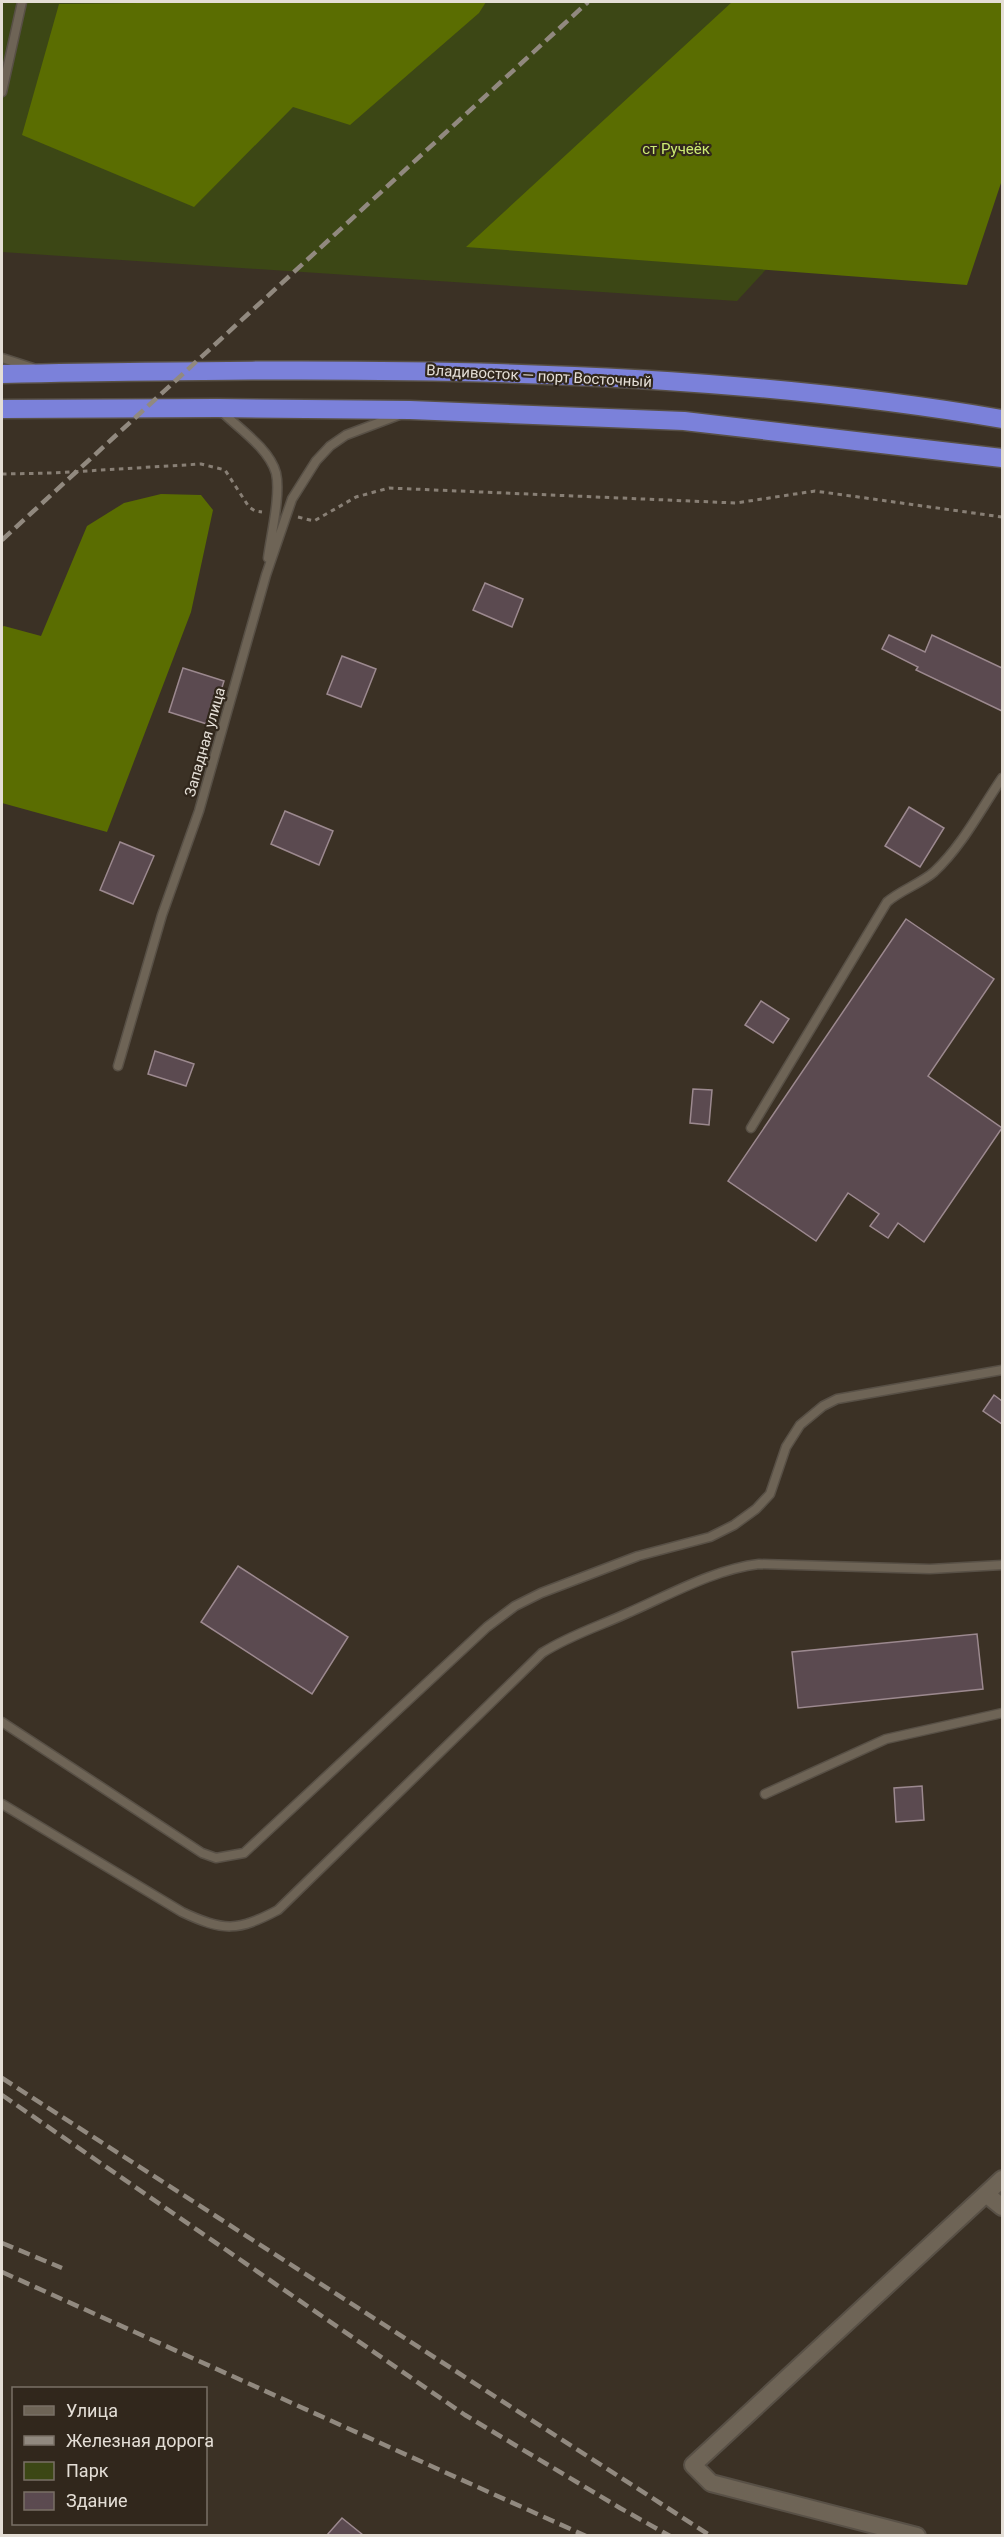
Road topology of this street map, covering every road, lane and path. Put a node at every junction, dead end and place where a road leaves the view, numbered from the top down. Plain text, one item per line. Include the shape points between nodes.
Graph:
1 (22, 2) edge
2 (2, 92) edge
3 (2, 358) edge
4 (49, 373) junction
5 (2, 374) edge
6 (217, 408) junction
7 (2, 409) edge
8 (410, 410) junction
9 (1002, 419) edge
10 (1002, 458) edge
11 (2, 474) edge
12 (273, 514) junction
13 (287, 515) junction
14 (1002, 517) edge
15 (266, 575) junction
16 (1002, 778) edge
17 (118, 1066) dead end
18 (751, 1128) dead end
19 (1002, 1370) edge
20 (1002, 1565) edge
21 (1002, 1713) edge
22 (2, 1722) edge
23 (765, 1794) dead end
24 (2, 1804) edge
25 (1002, 2179) edge
26 (986, 2193) junction
27 (1002, 2206) edge
28 (917, 2535) edge

1 - 2 lane
3 - 4 lane
4 - 5 highway, Владивосток — порт Восточный
4 - 9 highway, Владивосток — порт Восточный via 472,371 779,389
6 - 7 highway
6 - 8 highway
6 - 12 lane, Западная улица via 257,445 273,468 277,490
8 - 10 highway via 684,421
8 - 13 lane, Западная улица via 346,435 330,446 302,481
11 - 12 path via 201,464 225,471 255,512
12 - 15 lane, Западная улица
13 - 14 path via 314,521 356,497 389,488 736,504 815,491
13 - 15 lane, Западная улица
15 - 17 lane, Западная улица via 200,811 162,915
16 - 18 lane via 961,839 933,872 887,902
19 - 22 lane via 837,1399 822,1406 800,1425 786,1447 770,1494 756,1509 710,1537 638,1556 514,1606 244,1853 216,1858 202,1853
20 - 24 lane via 930,1569 736,1566 565,1638 542,1653 278,1910 250,1925 205,1923 182,1912
21 - 23 lane via 886,1739
25 - 26 street
26 - 27 street
26 - 28 street via 693,2465 711,2483

